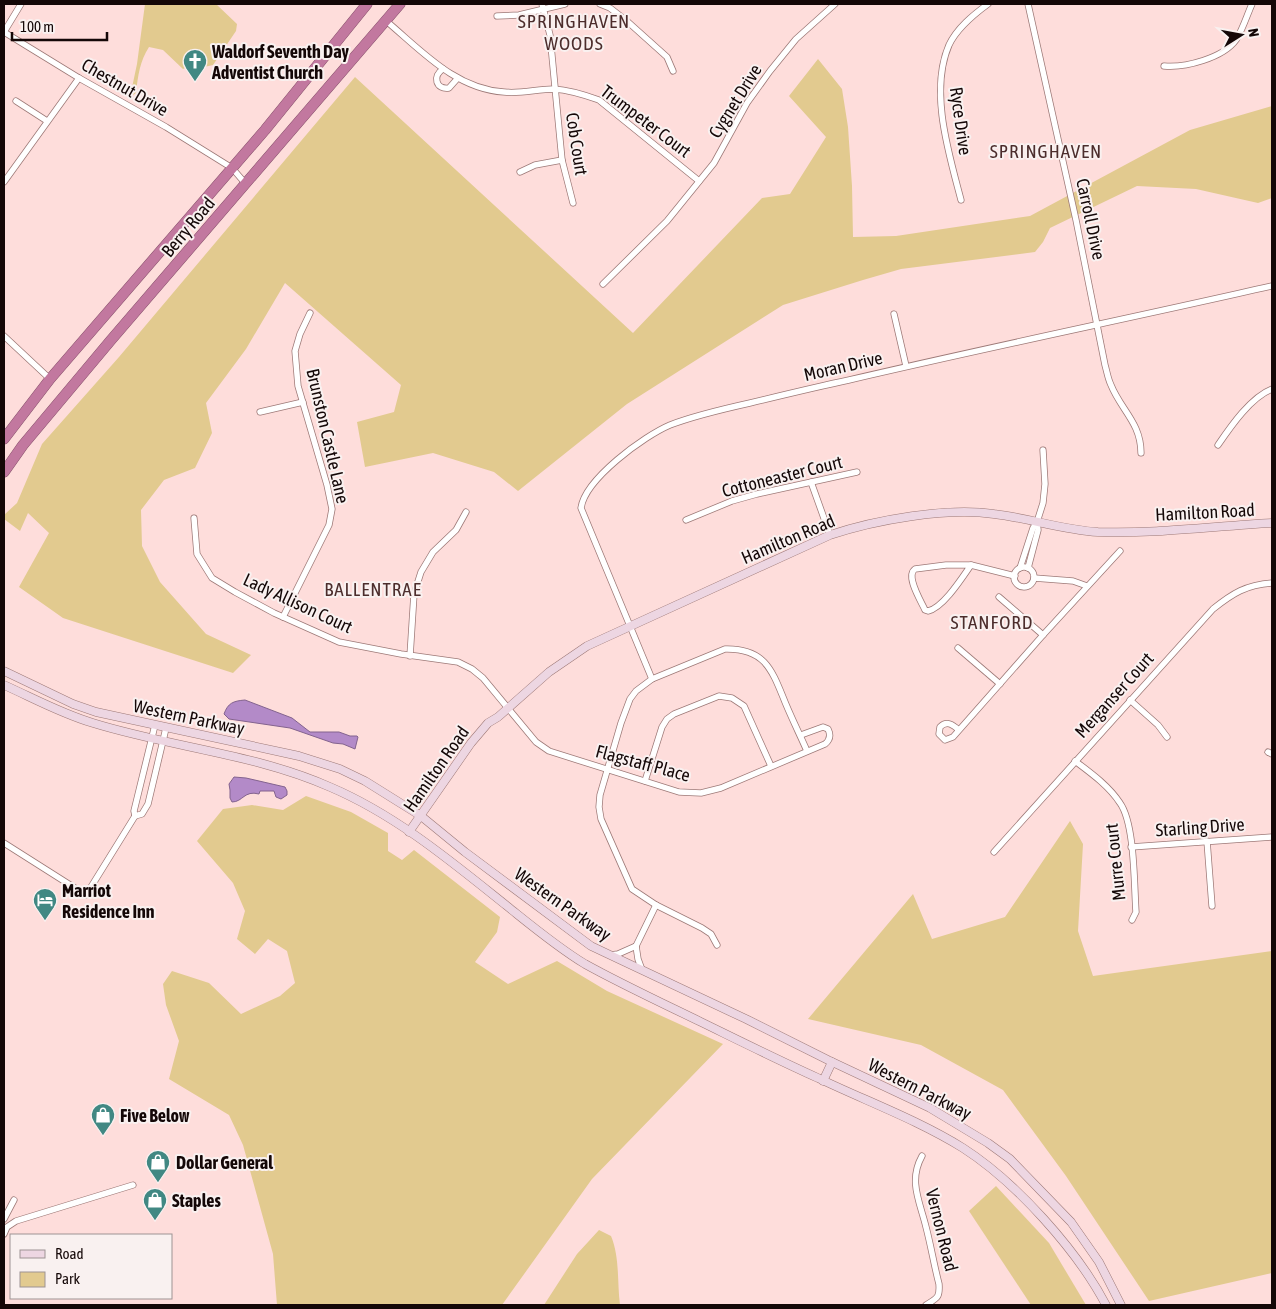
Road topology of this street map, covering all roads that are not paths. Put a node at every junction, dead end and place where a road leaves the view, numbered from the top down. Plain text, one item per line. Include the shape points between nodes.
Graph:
1 (21, 4) edge
2 (367, 4) edge
3 (400, 4) edge
4 (565, 4) edge
5 (600, 4) edge
6 (836, 4) edge
7 (988, 4) edge
8 (1028, 4) edge
9 (1252, 4) edge
10 (543, 6) edge
11 (497, 16) dead end
12 (385, 20) junction
13 (4, 32) edge
14 (1164, 66) dead end
15 (442, 69) junction
16 (673, 71) dead end
17 (79, 78) junction
18 (457, 79) junction
19 (554, 90) junction
20 (16, 101) dead end
21 (47, 121) junction
22 (562, 160) junction
23 (232, 168) junction
24 (520, 172) dead end
25 (699, 180) junction
26 (4, 182) edge
27 (245, 183) junction
28 (961, 200) dead end
29 (573, 203) dead end
30 (603, 284) dead end
31 (1272, 286) edge
32 (310, 313) dead end
33 (894, 314) dead end
34 (1097, 324) junction
35 (4, 336) edge
36 (906, 366) junction
37 (50, 379) junction
38 (1272, 388) edge
39 (303, 402) junction
40 (260, 412) dead end
41 (4, 439) edge
42 (1218, 444) dead end
43 (1043, 450) dead end
44 (1140, 453) dead end
45 (4, 472) edge
46 (857, 472) dead end
47 (810, 482) junction
48 (466, 512) dead end
49 (194, 518) dead end
50 (686, 520) dead end
51 (1037, 522) junction
52 (1272, 523) edge
53 (830, 535) junction
54 (1120, 551) dead end
55 (970, 565) junction
56 (1020, 568) junction
57 (1028, 568) junction
58 (1015, 576) junction
59 (1034, 578) junction
60 (1272, 583) edge
61 (1087, 586) junction
62 (999, 596) dead end
63 (283, 617) junction
64 (630, 627) junction
65 (1042, 635) junction
66 (958, 648) dead end
67 (410, 656) junction
68 (4, 671) edge
69 (652, 679) junction
70 (1000, 684) junction
71 (4, 685) edge
72 (1130, 700) junction
73 (508, 708) junction
74 (154, 725) junction
75 (166, 728) junction
76 (959, 730) dead end
77 (800, 735) junction
78 (1167, 737) dead end
79 (152, 738) junction
80 (163, 740) junction
81 (808, 751) junction
82 (1076, 761) junction
83 (771, 766) junction
84 (607, 770) junction
85 (645, 781) junction
86 (136, 816) junction
87 (421, 816) junction
88 (409, 832) junction
89 (1272, 837) edge
90 (1207, 841) junction
91 (4, 843) edge
92 (1131, 847) junction
93 (994, 852) dead end
94 (656, 905) junction
95 (1212, 906) dead end
96 (1132, 920) dead end
97 (716, 945) dead end
98 (636, 946) junction
99 (610, 956) junction
100 (642, 971) junction
101 (832, 1062) junction
102 (823, 1081) junction
103 (922, 1156) dead end
104 (133, 1185) dead end
105 (14, 1200) dead end
106 (4, 1219) edge
107 (4, 1234) edge
108 (926, 1305) edge
109 (1106, 1305) edge
110 (1121, 1305) edge

1 - 13 street
2 - 23 highway, Berry Road
3 - 12 highway, Berry Road
4 - 10 street
5 - 16 street via 610,8 667,58
6 - 25 street, Cygnet Drive via 796,39 770,71 747,103 714,163
7 - 28 street, Ryce Drive via 956,34 942,69 939,94
8 - 34 street, Carroll Drive
9 - 14 street via 1236,39 1224,51 1187,65
10 - 11 street via 519,15
10 - 19 street, Cob Court via 552,48
12 - 15 street, Trumpeter Court
12 - 27 highway, Berry Road
13 - 17 street, Chestnut Drive
15 - 18 street, Trumpeter Court
15 - 18 street via 436,78 441,88 449,88
17 - 21 street
17 - 23 street, Chestnut Drive
18 - 19 street, Trumpeter Court via 486,90 503,92
19 - 22 street, Cob Court
19 - 25 street, Trumpeter Court via 599,100
20 - 21 street
21 - 26 street
22 - 24 street
22 - 29 street, Cob Court
23 - 27 street, Chestnut Drive
23 - 37 highway, Berry Road
25 - 30 street, Cygnet Drive via 668,221
27 - 45 highway, Berry Road via 23,445
31 - 34 street, Moran Drive
32 - 39 street, Brunston Castle Lane via 294,351
33 - 36 street
34 - 36 street, Moran Drive
34 - 44 street, Carroll Drive via 1111,385 1136,427
35 - 37 street
36 - 64 street, Moran Drive via 687,419 636,445 608,469 586,493 581,508
37 - 41 highway, Berry Road
38 - 42 street via 1258,397
39 - 40 street
39 - 63 street, Brunston Castle Lane via 332,509 329,525
43 - 51 street via 1045,494
46 - 47 street, Cottoneaster Court
47 - 50 street, Cottoneaster Court via 739,499
47 - 53 street
48 - 67 street via 456,530 433,552 421,572 414,594
49 - 63 street, Lady Allison Court via 197,554 212,578
51 - 52 main road, Hamilton Road via 1106,532
51 - 53 main road, Hamilton Road via 994,514 954,512 865,525
51 - 56 street via 1032,528
51 - 57 street via 1038,530
53 - 64 main road, Hamilton Road
54 - 61 street
55 - 55 street via 912,572 910,576 925,610 938,606
55 - 58 street
56 - 57 street
56 - 58 street
57 - 59 street
58 - 59 street via 1022,587 1031,584
59 - 61 street via 1073,581
60 - 72 street, Merganser Court via 1245,587 1213,609
61 - 65 street
62 - 65 street
63 - 67 street, Lady Allison Court via 339,642
64 - 69 street, Moran Drive
64 - 73 main road, Hamilton Road via 587,646 561,662
65 - 70 street
66 - 70 street
67 - 73 street, Lady Allison Court via 458,662 472,668
68 - 74 main road, Western Parkway via 73,704
69 - 77 street via 725,649 750,652 764,660 773,673
69 - 84 street via 630,699
70 - 76 street
71 - 79 main road, Western Parkway via 68,714
72 - 78 street
72 - 82 street, Merganser Court
73 - 84 street, Flagstaff Place via 544,748
73 - 87 main road, Hamilton Road via 488,723 471,743
74 - 75 main road, Western Parkway
74 - 79 street
75 - 80 street
75 - 87 main road, Western Parkway via 315,760 365,781
77 - 81 street
77 - 81 street, Flagstaff Place via 819,728 829,732 828,742
79 - 80 main road, Western Parkway
79 - 86 street via 134,811
80 - 86 street via 148,804 142,814
80 - 88 main road, Western Parkway via 311,778 382,813
81 - 83 street, Flagstaff Place
82 - 92 street, Murre Court via 1121,804 1127,818
82 - 93 street, Merganser Court
83 - 85 street, Flagstaff Place via 704,792 680,792
83 - 85 street via 744,706 732,698 719,696 667,718
84 - 85 street, Flagstaff Place
84 - 94 street via 599,801 601,819 632,889
86 - 91 street via 86,895
87 - 88 main road, Hamilton Road
87 - 99 main road, Western Parkway via 591,946
88 - 102 main road, Western Parkway via 550,941 584,963
89 - 90 street, Starling Drive
90 - 92 street, Starling Drive
90 - 95 street
92 - 96 street, Murre Court via 1136,912
94 - 97 street via 702,928 711,934
94 - 98 street
98 - 99 street
98 - 100 street
99 - 100 main road, Western Parkway
100 - 101 main road, Western Parkway
101 - 102 main road
101 - 110 main road, Western Parkway via 930,1108 1010,1159 1072,1222 1099,1262
102 - 109 main road, Western Parkway via 928,1128 966,1150 1005,1180 1066,1244
103 - 108 street, Vernon Road via 914,1183 940,1284 939,1297
104 - 107 street via 16,1221 7,1227
105 - 106 street

